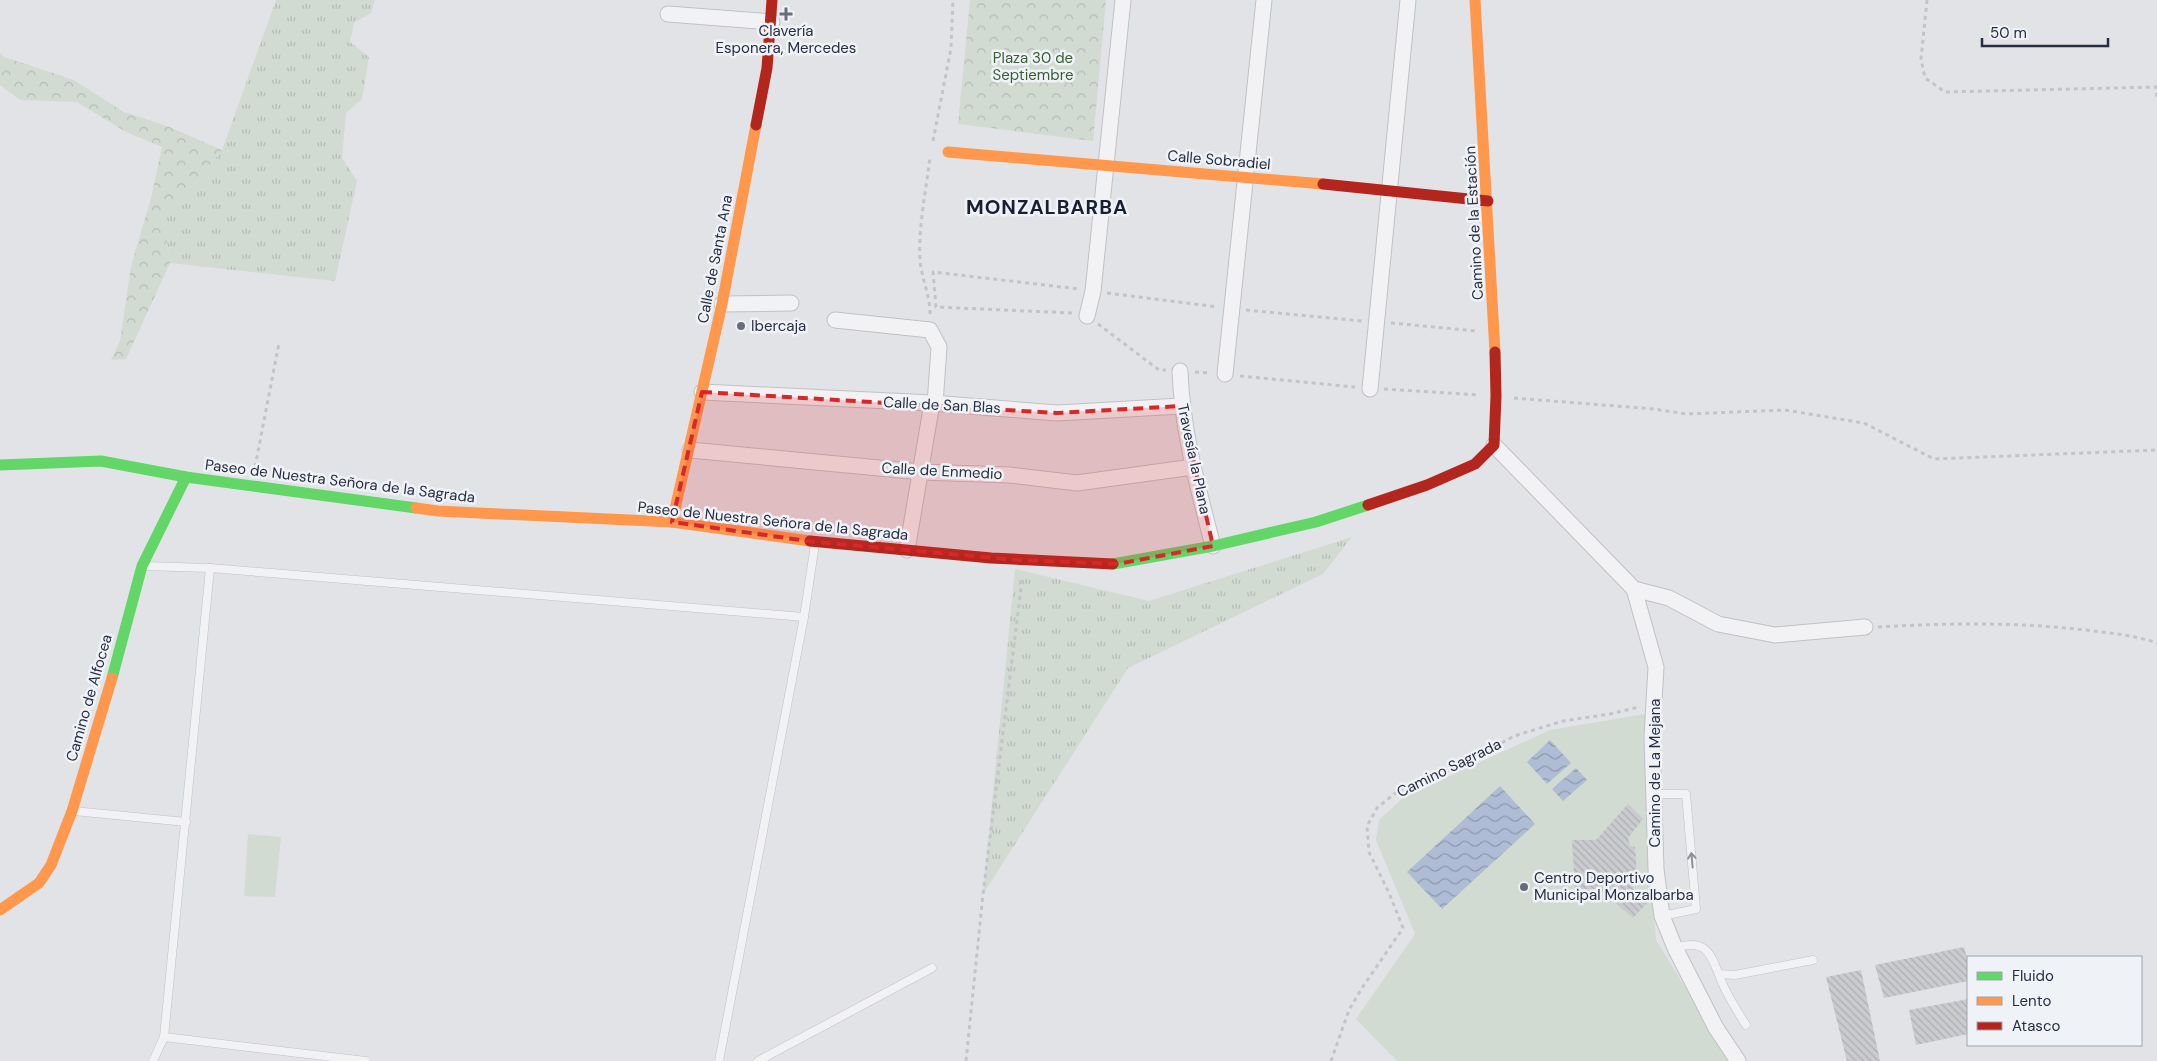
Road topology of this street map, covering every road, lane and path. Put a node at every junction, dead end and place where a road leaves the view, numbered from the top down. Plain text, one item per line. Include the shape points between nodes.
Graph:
1 (772, 0) edge
2 (953, 0) edge
3 (1123, 0) edge
4 (1264, 0) edge
5 (1408, 0) edge
6 (1475, 0) edge
7 (1927, 0) edge
8 (668, 14) dead end
9 (772, 22) junction
10 (2157, 100) edge
11 (948, 152) dead end
12 (1106, 166) junction
13 (1245, 177) junction
14 (1390, 190) junction
15 (1488, 201) junction
16 (1094, 291) junction
17 (791, 303) dead end
18 (722, 304) junction
19 (930, 305) dead end
20 (1231, 309) junction
21 (1087, 316) junction
22 (835, 320) dead end
23 (1377, 322) junction
24 (1494, 333) junction
25 (279, 343) dead end
26 (1180, 371) junction
27 (1225, 374) junction
28 (1370, 388) junction
29 (702, 392) junction
30 (1496, 396) junction
31 (933, 403) junction
32 (1181, 406) junction
33 (1494, 445) junction
34 (690, 450) junction
35 (2157, 450) edge
36 (0, 465) edge
37 (1193, 468) junction
38 (921, 472) junction
39 (186, 478) junction
40 (251, 485) junction
41 (672, 522) junction
42 (815, 542) junction
43 (1213, 546) junction
44 (907, 550) junction
45 (1018, 560) junction
46 (142, 566) junction
47 (210, 568) junction
48 (1634, 589) junction
49 (804, 617) junction
50 (1865, 627) joint
51 (2157, 643) edge
52 (1654, 704) junction
53 (1654, 794) junction
54 (72, 810) junction
55 (186, 822) junction
56 (0, 910) edge
57 (1662, 916) junction
58 (1675, 948) junction
59 (1812, 960) dead end
60 (932, 968) dead end
61 (1720, 974) junction
62 (1746, 1026) dead end
63 (164, 1038) junction
64 (153, 1061) edge
65 (366, 1061) edge
66 (719, 1061) edge
67 (758, 1061) edge
68 (966, 1061) edge
69 (1331, 1061) edge
70 (1738, 1061) edge

1 - 9 street, Calle de Santa Ana
2 - 19 path via 951,48 931,149 921,232 920,262
3 - 12 street
4 - 13 street
5 - 14 street
6 - 15 street, Camino de la Estación
7 - 10 path via 1921,59 1925,78 1945,92 2156,87
8 - 9 street
9 - 18 street, Calle de Santa Ana via 767,68
11 - 12 street, Calle Sobradiel
12 - 13 street, Calle Sobradiel
12 - 16 street
13 - 14 street, Calle Sobradiel
13 - 20 street
14 - 15 street, Calle Sobradiel
14 - 23 street
15 - 24 street, Camino de la Estación
16 - 20 path
16 - 21 street
16 - 21 path via 933,272 936,307 1082,313
17 - 18 street
18 - 29 street, Calle de Santa Ana
20 - 23 path
20 - 27 street
21 - 26 path via 1159,370
22 - 31 street via 930,330 939,347
23 - 24 path
23 - 28 street
24 - 30 street, Camino de la Estación
25 - 40 path
26 - 27 path
26 - 32 street, Travesía la Plana
27 - 28 path
28 - 30 path
29 - 31 street, Calle de San Blas
29 - 34 street, Calle de Santa Ana
30 - 33 street, Camino de la Estación
30 - 35 path via 1686,414 1785,410 1864,423 1934,460
31 - 32 street, Calle de San Blas via 1057,413
31 - 38 street
32 - 37 street, Travesía la Plana
33 - 43 street, Paseo de Nuestra Señora de la Sagrada via 1475,464 1427,485 1316,522
33 - 48 street
34 - 38 street, Calle de Enmedio
34 - 41 street, Calle de Santa Ana
36 - 39 street, Paseo de Nuestra Señora de la Sagrada via 101,461
37 - 38 street, Calle de Enmedio via 1077,483 1010,475
37 - 43 street, Travesía la Plana
38 - 44 street
39 - 40 street, Paseo de Nuestra Señora de la Sagrada
39 - 46 street, Camino de Alfocea
40 - 41 street, Paseo de Nuestra Señora de la Sagrada via 438,511
41 - 42 street, Paseo de Nuestra Señora de la Sagrada
42 - 44 street, Paseo de Nuestra Señora de la Sagrada
42 - 49 lane
43 - 45 street, Paseo de Nuestra Señora de la Sagrada via 1117,564
44 - 45 street, Paseo de Nuestra Señora de la Sagrada
45 - 68 path via 1021,588
46 - 47 lane
46 - 54 street, Camino de Alfocea via 97,732
47 - 49 lane
47 - 55 lane
48 - 50 street via 1669,598 1718,624 1775,635
48 - 52 street, Camino de La Mejana via 1656,667
49 - 66 lane
50 - 51 path via 1958,623 2052,626 2137,636
52 - 53 street, Camino de La Mejana
52 - 69 path, Camino Sagrada via 1563,720 1514,736 1467,762 1399,790 1377,808 1367,826 1369,852 1403,928 1349,1010
53 - 57 street, Camino de La Mejana via 1656,869
57 -> 53 lane via 1696,909 1686,794
54 - 55 lane
54 - 56 street, Camino de Alfocea via 51,865 39,883
55 - 63 lane
57 - 58 street, Camino de La Mejana
58 - 61 lane via 1696,944 1712,957
58 - 70 street, Camino de La Mejana via 1716,1028
59 - 61 lane via 1734,975
60 - 67 lane
61 - 62 lane
63 - 64 lane
63 - 65 lane

